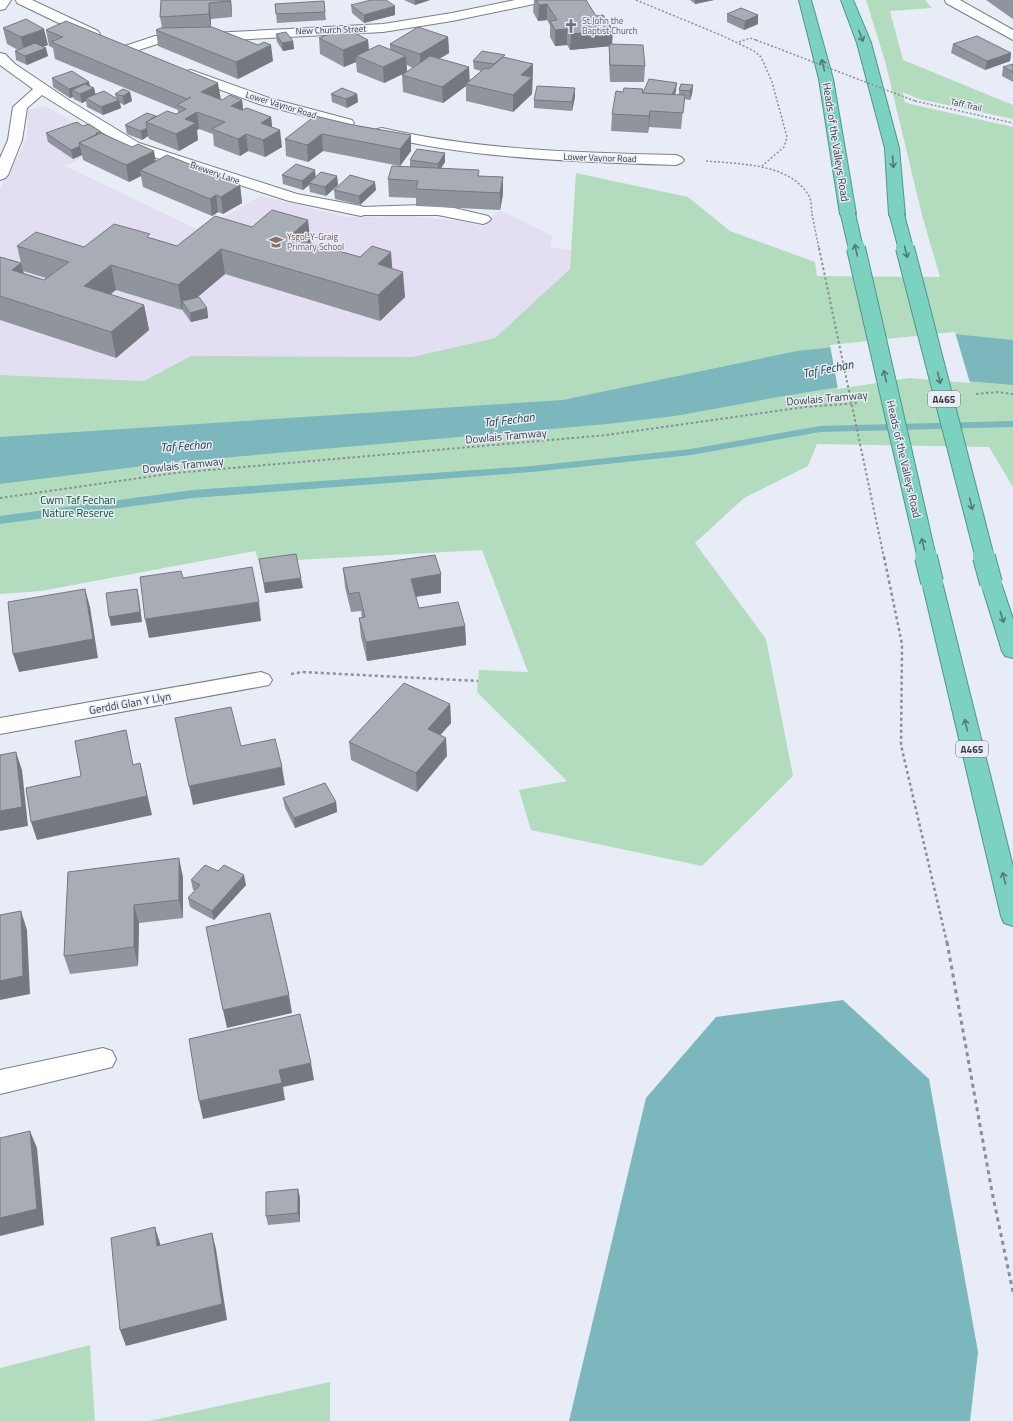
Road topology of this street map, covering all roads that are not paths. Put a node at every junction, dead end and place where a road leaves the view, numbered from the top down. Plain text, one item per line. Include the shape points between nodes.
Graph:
1 (5, 0) edge
2 (22, 0) edge
3 (534, 0) edge
4 (805, 0) edge
5 (847, 0) edge
6 (951, 0) edge
7 (0, 6) edge
8 (1013, 36) edge
9 (127, 50) junction
10 (148, 58) edge
11 (3, 65) edge
12 (177, 69) edge
13 (42, 88) junction
14 (357, 126) edge
15 (372, 129) edge
16 (676, 160) road end
17 (0, 175) edge
18 (361, 211) joint
19 (483, 219) dead end
20 (1013, 651) edge
21 (261, 680) road end
22 (0, 726) edge
23 (1013, 916) edge
24 (103, 1059) dead end
25 (0, 1082) edge

1 - 7 street
2 - 9 street
3 - 9 street, New Church Street via 383,28 154,40
23 -> 4 highway, Heads of the Valleys Road / A465, bridge via 932,582 848,214 830,98 815,30
5 -> 20 highway, A465, bridge via 864,43 892,148 897,215 991,583
6 - 8 street
9 - 10 street
11 - 13 street, Brewery Lane
12 - 14 street, Lower Vaynor Road via 264,101
13 - 17 street via 20,107 15,140
13 - 18 street, Brewery Lane via 134,146 294,198
15 - 16 street, Lower Vaynor Road via 402,137 515,153
18 - 19 lane via 465,213
21 - 22 street, Gerddi Glan Y Llyn
24 - 25 street

